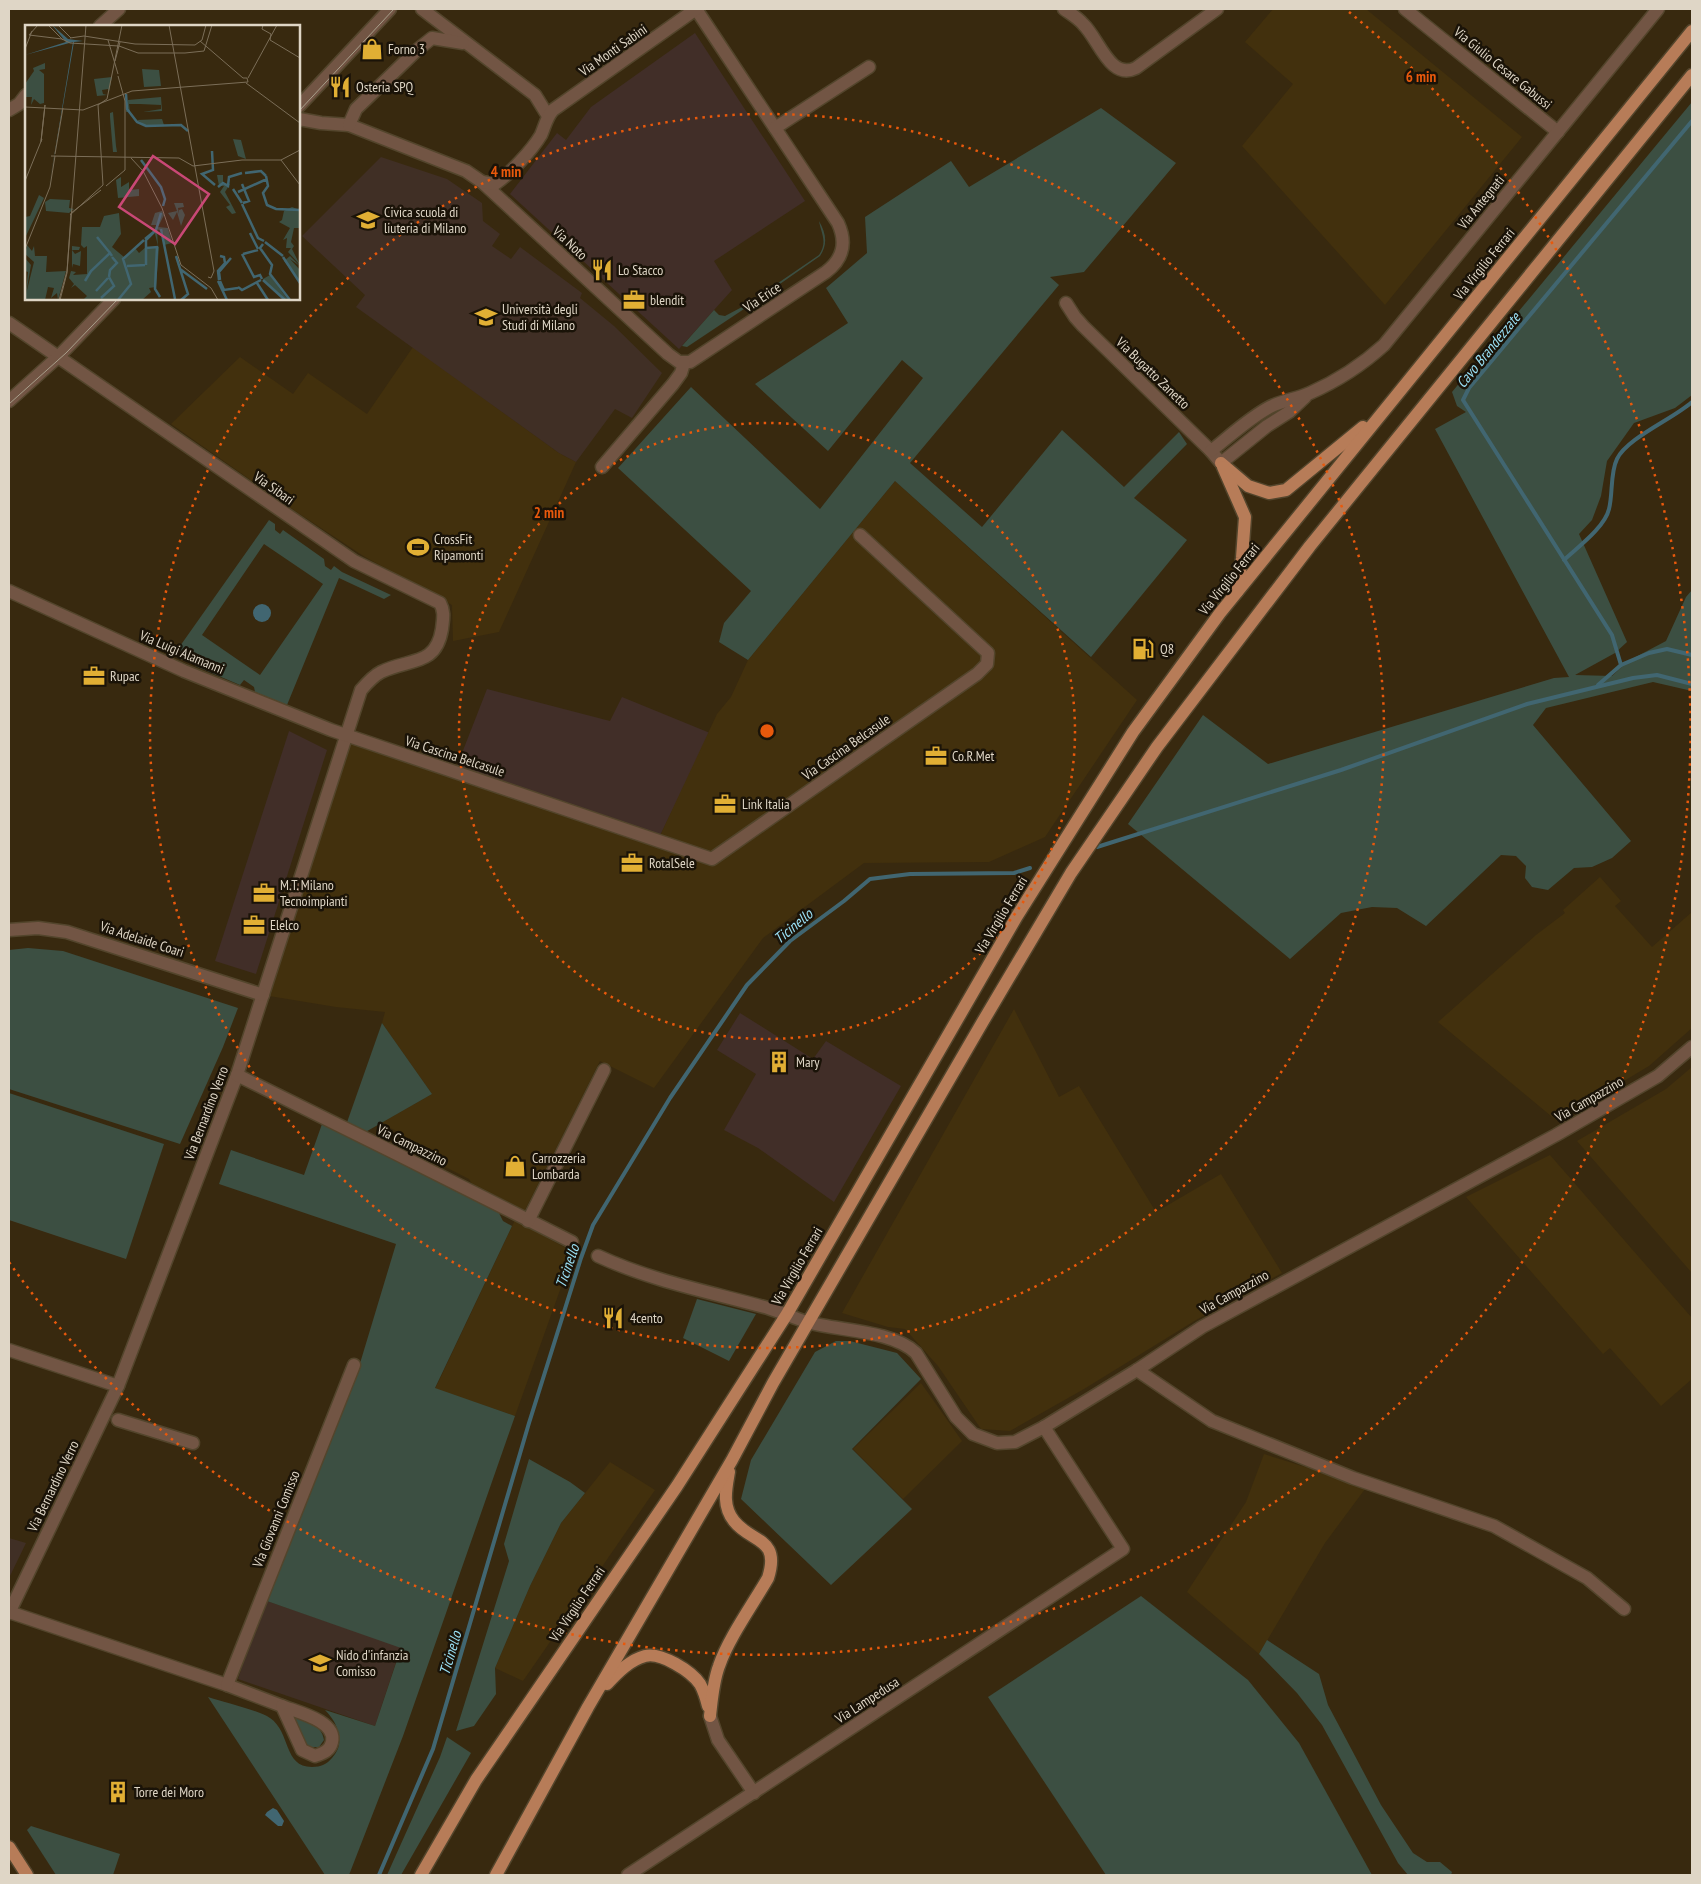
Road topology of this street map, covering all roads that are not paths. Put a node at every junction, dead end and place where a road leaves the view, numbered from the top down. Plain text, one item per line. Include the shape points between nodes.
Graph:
1 (119, 9) edge
2 (390, 9) edge
3 (422, 9) edge
4 (696, 9) edge
5 (1064, 9) edge
6 (1217, 9) edge
7 (1405, 9) edge
8 (1658, 9) edge
9 (101, 25) edge
10 (1692, 31) edge
11 (466, 44) junction
12 (869, 67) dead end
13 (1692, 75) edge
14 (25, 96) edge
15 (300, 105) edge
16 (9, 110) edge
17 (548, 116) junction
18 (300, 118) edge
19 (349, 124) junction
20 (775, 128) junction
21 (1558, 132) junction
22 (482, 182) junction
23 (113, 300) edge
24 (1066, 303) dead end
25 (9, 322) edge
26 (59, 356) junction
27 (684, 362) junction
28 (1309, 394) junction
29 (9, 400) edge
30 (1386, 408) junction
31 (1211, 451) junction
32 (1221, 463) junction
33 (602, 468) dead end
34 (860, 534) dead end
35 (9, 591) edge
36 (1236, 593) junction
37 (436, 649) joint
38 (346, 736) junction
39 (9, 930) edge
40 (264, 995) junction
41 (1692, 1047) edge
42 (604, 1070) dead end
43 (237, 1076) junction
44 (528, 1221) junction
45 (572, 1242) dead end
46 (598, 1256) dead end
47 (787, 1314) junction
48 (808, 1322) junction
49 (9, 1350) edge
50 (354, 1365) dead end
51 (1137, 1370) junction
52 (118, 1386) junction
53 (118, 1420) dead end
54 (1044, 1427) junction
55 (193, 1443) dead end
56 (732, 1460) junction
57 (1624, 1609) dead end
58 (9, 1613) edge
59 (227, 1685) junction
60 (282, 1706) dead end
61 (588, 1707) junction
62 (710, 1716) junction
63 (754, 1793) junction
64 (9, 1847) edge
65 (27, 1875) edge
66 (421, 1875) edge
67 (496, 1875) edge
68 (628, 1875) edge

1 - 9 street
2 - 15 street
3 - 11 street
4 - 17 street, Via Monti Sabini
4 - 20 street, Via Monti Sabini
5 - 6 street via 1084,25 1111,63 1128,72
7 - 21 street, Via Giulio Cesare Gabussi
8 - 21 street, Via Antegnati
10 - 30 main road, Via Virgilio Ferrari
11 - 17 street via 535,95
11 - 19 street via 432,38 356,110
12 - 20 street
13 - 48 main road via 1310,546 1157,747 1072,873
14 - 16 street
17 - 22 street via 540,135 508,176 495,184
18 - 19 street, Via Noto
19 - 22 street, Via Noto via 463,170
20 - 27 street, Via Erice via 838,223 843,239 841,255 835,265 824,273 697,359
21 - 28 street, Via Antegnati via 1384,345 1357,368
22 - 27 street, Via Noto via 668,354
23 - 26 street
24 - 31 street, Via Bugatto Zanetto via 1074,317
25 - 26 street, Via Sibari
26 - 29 street
26 - 37 street, Via Sibari via 354,561 440,603 444,611
27 - 33 street via 678,379
28 - 31 street, Via Antegnati via 1269,407
28 - 32 street, Via Antegnati
30 - 32 main road via 1286,490 1269,493 1248,486
30 - 36 main road, Via Virgilio Ferrari
31 - 32 street, Via Bugatto Zanetto
32 - 36 main road via 1245,517
34 - 38 street, Via Cascina Belcasule via 988,653 987,664 712,859
35 - 38 street, Via Luigi Alamanni via 184,670
36 - 47 main road, Via Virgilio Ferrari via 1133,732 1016,916
37 - 38 street, Via Bernardino Verro via 429,656 380,672 368,682 361,690
38 - 40 street, Via Bernardino Verro
39 - 40 street, Via Adelaide Coari via 38,928 67,932
40 - 43 street, Via Bernardino Verro
41 - 51 street, Via Campazzino via 1658,1076 1607,1106 1202,1327
42 - 44 street
43 - 44 street, Via Campazzino
43 - 52 street, Via Bernardino Verro
44 - 45 street, Via Campazzino
46 - 47 street via 666,1282
47 - 48 street, Via Campazzino
47 - 66 main road, Via Virgilio Ferrari via 676,1486 476,1780
48 - 54 street, Via Campazzino via 890,1339 911,1348 956,1417 973,1434 997,1443 1015,1442
48 - 56 main road
49 - 52 street
50 - 59 street, Via Giovanni Comisso
51 - 54 street, Via Campazzino
51 - 57 street via 1212,1421 1352,1478 1494,1526 1587,1578
52 - 58 street, Via Bernardino Verro
53 - 55 street
54 - 63 street, Via Lampedusa via 1123,1550
56 - 61 main road
56 - 62 main road via 725,1493 729,1512 733,1521 767,1547 771,1568 719,1665
58 - 59 street
59 - 60 street
61 - 62 main road via 617,1673 637,1659 651,1655 664,1658 691,1674 705,1693
61 - 67 main road
62 - 63 street via 718,1740
63 - 68 street, Via Lampedusa
64 - 65 main road

